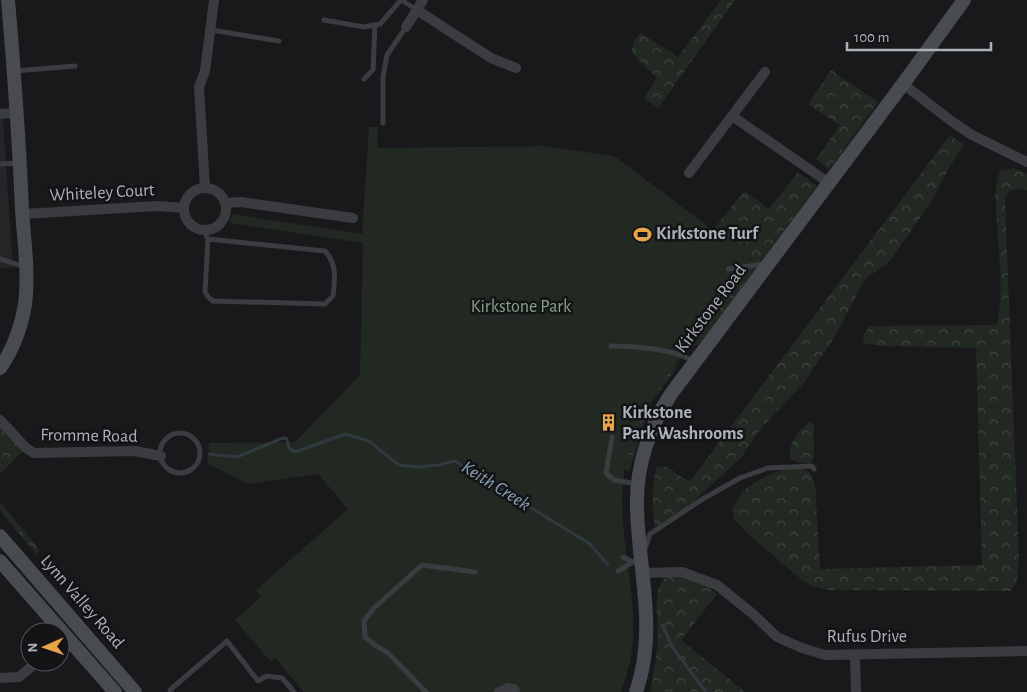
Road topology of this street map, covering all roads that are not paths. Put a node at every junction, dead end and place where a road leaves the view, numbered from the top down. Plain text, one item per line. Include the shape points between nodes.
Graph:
1 (8, 0) edge
2 (214, 0) edge
3 (401, 0) edge
4 (423, 0) edge
5 (964, 0) edge
6 (417, 10) junction
7 (324, 20) dead end
8 (375, 25) junction
9 (406, 27) joint
10 (211, 30) junction
11 (279, 41) dead end
12 (75, 66) dead end
13 (516, 68) dead end
14 (14, 71) junction
15 (765, 72) dead end
16 (364, 78) dead end
17 (903, 84) junction
18 (16, 113) junction
19 (0, 114) edge
20 (732, 116) junction
21 (383, 123) dead end
22 (1027, 162) edge
23 (20, 163) junction
24 (0, 164) edge
25 (689, 173) dead end
26 (828, 185) junction
27 (205, 188) junction
28 (225, 203) junction
29 (184, 208) junction
30 (23, 214) junction
31 (353, 218) dead end
32 (206, 235) junction
33 (0, 259) edge
34 (768, 264) junction
35 (26, 267) junction
36 (728, 269) dead end
37 (611, 346) dead end
38 (694, 362) junction
39 (0, 368) edge
40 (0, 420) edge
41 (612, 437) dead end
42 (160, 456) junction
43 (814, 469) dead end
44 (638, 484) junction
45 (0, 536) edge
46 (623, 557) dead end
47 (0, 561) edge
48 (639, 565) junction
49 (475, 572) dead end
50 (618, 572) dead end
51 (50, 622) edge
52 (77, 625) junction
53 (70, 632) edge
54 (70, 645) edge
55 (1027, 651) edge
56 (855, 655) junction
57 (25, 672) edge
58 (0, 678) edge
59 (115, 692) edge
60 (135, 692) edge
61 (172, 692) edge
62 (294, 692) edge
63 (426, 692) edge
64 (499, 692) edge
65 (515, 692) edge
66 (636, 692) edge
67 (856, 692) edge

1 - 14 street
2 - 10 street
3 - 6 lane
3 - 8 lane via 380,24
4 - 6 street
5 - 17 street, Kirkstone Road
6 - 9 street
6 - 13 street via 492,58
7 - 8 lane via 364,27
8 - 16 lane via 373,70
9 - 21 lane via 387,55 383,77
10 - 11 lane
10 - 27 street via 205,71 199,86
12 - 14 lane
14 - 18 street
15 - 20 street
17 - 22 street via 972,135
17 - 26 street, Kirkstone Road
18 - 19 street
18 - 23 street
20 - 25 street
20 - 26 street
23 - 24 lane
23 - 30 street
26 - 34 street, Kirkstone Road
27 - 28 street via 214,190
27 - 29 street via 189,195
28 - 31 street via 241,202
28 - 32 street via 224,219
29 - 30 street, Whiteley Court via 157,206
29 - 32 street via 189,224
30 - 35 street
32 - 32 lane via 325,250 335,269 333,296 325,304 213,302 205,292
33 - 35 lane
34 - 36 lane
34 - 38 street, Kirkstone Road
35 - 39 street via 22,317 14,343
37 - 38 lane via 672,352
38 - 44 street, Kirkstone Road via 665,403 652,429
40 - 42 street, Fromme Road via 34,453 135,450
41 - 44 lane via 606,472 614,480
42 - 42 lane via 168,469 180,474 193,469 200,457 200,449 191,437 177,434 168,438
43 - 48 lane via 812,466 768,468 740,478 650,534
44 - 48 street, Kirkstone Road
45 - 52 street, Lynn Valley Road
46 - 48 lane
47 - 51 street, Lynn Valley Road
48 - 50 lane
48 - 56 street, Rufus Drive via 682,572 717,585 777,637 802,648 825,655
48 - 66 street, Kirkstone Road via 647,644
49 - 63 lane via 422,565 364,621 365,637 388,653
52 - 53 street
52 - 60 street, Lynn Valley Road
54 - 59 street, Lynn Valley Road
55 - 56 street, Rufus Drive
56 - 67 street
57 - 58 street via 19,677
61 - 62 lane via 170,690 227,641 258,681 267,676 282,678
64 - 65 street via 508,688

